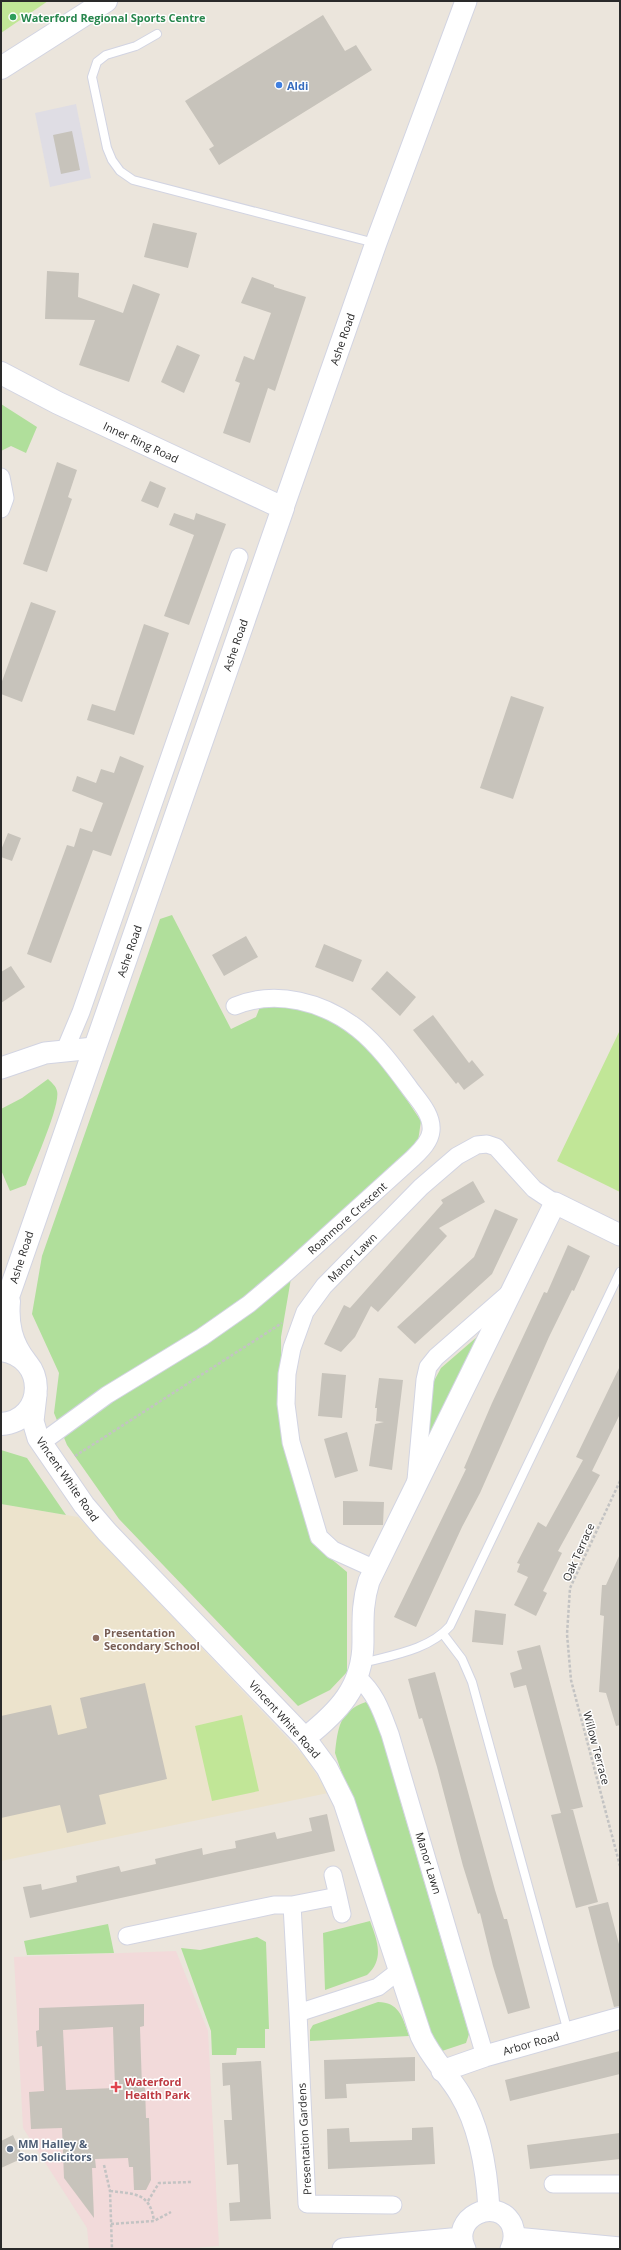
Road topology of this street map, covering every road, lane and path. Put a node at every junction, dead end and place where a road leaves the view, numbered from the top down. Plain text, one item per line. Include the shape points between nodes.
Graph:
1 (106, 1) edge
2 (466, 1) edge
3 (157, 34) dead end
4 (1, 68) edge
5 (376, 243) junction
6 (1, 373) edge
7 (1, 477) edge
8 (3, 503) edge
9 (283, 508) junction
10 (239, 557) dead end
11 (211, 635) junction
12 (236, 644) junction
13 (164, 773) junction
14 (187, 781) junction
15 (235, 1006) dead end
16 (94, 1048) junction
17 (65, 1050) junction
18 (1, 1068) edge
19 (555, 1203) junction
20 (620, 1235) edge
21 (620, 1272) edge
22 (10, 1292) junction
23 (510, 1292) junction
24 (310, 1303) junction
25 (1, 1317) edge
26 (1, 1350) edge
27 (26, 1362) junction
28 (36, 1395) junction
29 (3, 1424) edge
30 (41, 1443) junction
31 (58, 1467) junction
32 (620, 1481) edge
33 (415, 1486) junction
34 (375, 1569) junction
35 (443, 1634) junction
36 (567, 1634) joint
37 (360, 1671) junction
38 (305, 1738) junction
39 (620, 1866) edge
40 (333, 1875) dead end
41 (338, 1896) junction
42 (292, 1905) junction
43 (342, 1914) dead end
44 (127, 1936) dead end
45 (400, 1970) junction
46 (378, 1987) junction
47 (406, 1991) junction
48 (298, 2013) junction
49 (620, 2018) edge
50 (568, 2032) junction
51 (485, 2056) junction
52 (442, 2071) junction
53 (104, 2165) dead end
54 (191, 2182) dead end
55 (553, 2184) dead end
56 (620, 2184) edge
57 (110, 2191) junction
58 (148, 2201) junction
59 (393, 2205) dead end
60 (489, 2210) junction
61 (171, 2212) dead end
62 (154, 2221) junction
63 (111, 2224) junction
64 (463, 2243) edge
65 (513, 2243) edge
66 (620, 2248) edge
67 (112, 2249) edge
68 (343, 2249) edge

1 - 4 main road
2 - 5 street, Ashe Road
3 - 5 lane via 136,46 106,55 97,62 92,77 107,148 120,171 133,180
5 - 9 street, Ashe Road
6 - 9 main road, Inner Ring Road via 58,403
7 - 8 street
9 - 12 main road, Ashe Road
10 - 11 street
11 - 12 street
11 - 13 street
12 - 14 main road, Ashe Road
13 - 14 street
13 - 17 street via 81,1012
14 - 16 main road, Ashe Road
15 - 30 street, Roanmore Crescent via 263,998 284,999 313,1005 349,1022 373,1044 425,1109 431,1125 428,1139 413,1158 249,1304 202,1337 107,1395
16 - 17 street
16 - 22 main road, Ashe Road
17 - 18 street via 35,1056
19 - 20 street
19 - 23 street
19 - 24 street, Manor Lawn via 534,1189 496,1147 490,1144 477,1145 447,1164 421,1187
21 - 35 lane via 459,1609
22 - 25 main road, Ashe Road
22 - 27 main road, Ashe Road via 8,1309 11,1336 17,1351
23 - 33 street
23 - 33 street via 428,1367
24 - 31 path via 220,1364
24 - 34 street, Manor Lawn via 295,1335 288,1367 286,1404 291,1442 319,1537 334,1550
26 - 27 main road via 14,1353
27 - 28 main road, Ashe Road via 34,1374
28 - 29 main road via 25,1414 19,1419
28 - 30 street, Vincent White Road via 33,1421
29 - 30 street via 30,1433
30 - 31 street, Vincent White Road
31 - 38 street, Vincent White Road via 84,1505 107,1532
32 - 36 path, Oak Terrace via 570,1588
33 - 34 street
34 - 37 street via 363,1607
35 - 37 lane
35 - 50 lane via 462,1659 472,1682
36 - 39 path, Willow Terrace via 571,1680
37 - 38 street via 337,1709
37 - 51 street, Manor Lawn via 376,1698 390,1734
38 - 45 street, Vincent White Road via 327,1768 344,1802
40 - 41 street
41 - 42 street
41 - 43 street
42 - 44 street via 274,1905
42 - 48 street, Presentation Gardens
45 - 46 street
45 - 47 street, Vincent White Road
46 - 47 street
46 - 48 street
47 - 52 street, Vincent White Road via 424,2042
48 - 59 street, Presentation Gardens via 308,2204
49 - 50 street, Arbor Road
50 - 51 street, Arbor Road
51 - 52 street, Arbor Road
52 - 60 street, Vincent White Road via 460,2094 472,2121 482,2161
53 - 57 path
54 - 58 path via 159,2183
55 - 56 street
57 - 58 path via 136,2194
57 - 63 path
58 - 62 path
60 - 64 street via 472,2216 466,2222
60 - 65 street via 504,2216 510,2222
61 - 62 path
62 - 63 path
63 - 67 path
64 - 68 street
65 - 66 street

